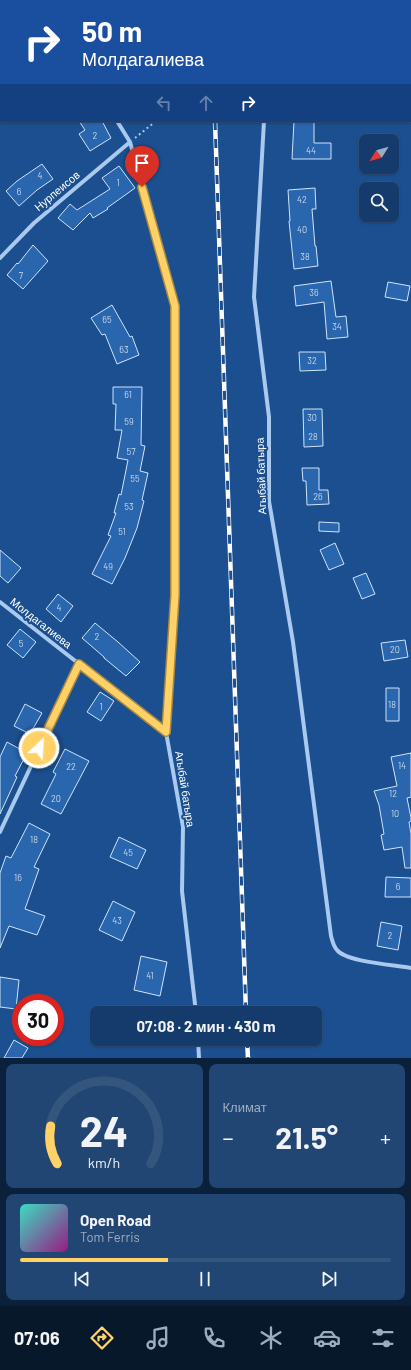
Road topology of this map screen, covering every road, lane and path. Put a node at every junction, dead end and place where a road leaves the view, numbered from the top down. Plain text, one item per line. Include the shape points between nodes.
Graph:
1 (119, 122) edge
2 (155, 122) edge
3 (264, 122) edge
4 (130, 142) junction
5 (0, 258) edge
6 (0, 602) edge
7 (79, 664) junction
8 (166, 732) junction
9 (0, 832) edge
10 (411, 968) edge
11 (195, 1006) edge
12 (198, 1046) edge
13 (199, 1058) edge

1 - 4 street, Агыбай батыра
2 - 4 path
3 - 10 street, Агыбай батыра via 254,297 268,417 269,501 293,642 331,936 336,950 344,956
4 - 5 street, Нурпеисов via 34,223
4 - 8 street, Агыбай батыра via 175,306 175,595
6 - 7 street, Молдагалиева
7 - 8 street, Молдагалиева
7 - 9 street
8 - 11 street, Агыбай батыра via 183,827 182,891
12 - 13 street

